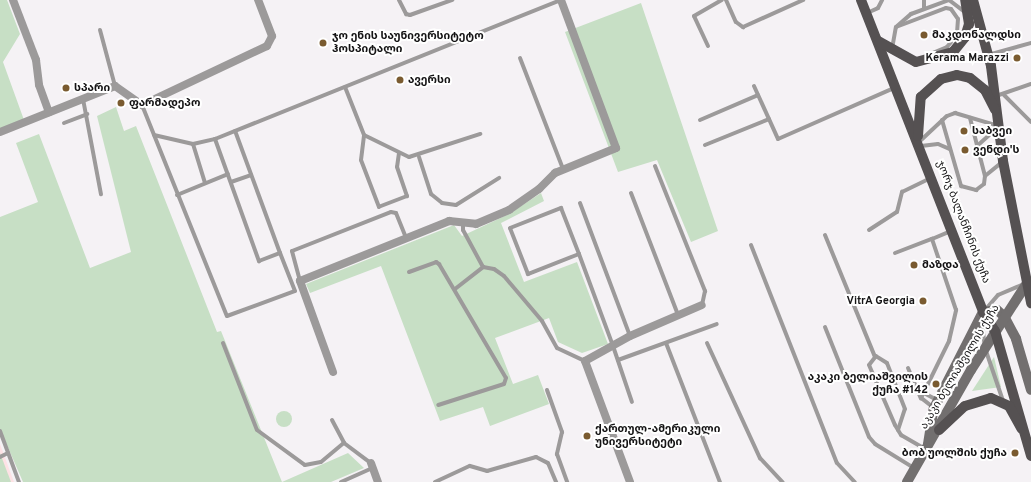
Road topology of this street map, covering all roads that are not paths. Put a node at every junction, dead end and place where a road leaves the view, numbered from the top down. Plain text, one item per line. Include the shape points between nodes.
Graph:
1 (13, 0) edge
2 (258, 0) edge
3 (399, 0) edge
4 (452, 0) edge
5 (546, 0) edge
6 (561, 0) edge
7 (722, 0) edge
8 (726, 0) edge
9 (803, 0) edge
10 (861, 0) edge
11 (882, 0) edge
12 (924, 0) edge
13 (949, 0) edge
14 (965, 0) edge
15 (973, 0) edge
16 (548, 6) junction
17 (924, 8) junction
18 (967, 13) junction
19 (866, 14) junction
20 (896, 27) junction
21 (100, 30) dead end
22 (878, 41) junction
23 (1031, 43) edge
24 (708, 46) dead end
25 (892, 51) junction
26 (988, 55) junction
27 (520, 58) dead end
28 (907, 60) junction
29 (1031, 84) edge
30 (115, 86) junction
31 (754, 86) dead end
32 (346, 87) junction
33 (896, 87) junction
34 (758, 95) junction
35 (1000, 95) junction
36 (83, 98) junction
37 (142, 105) junction
38 (48, 112) junction
39 (87, 114) junction
40 (997, 115) junction
41 (970, 118) junction
42 (769, 119) junction
43 (700, 120) dead end
44 (942, 120) junction
45 (1031, 122) edge
46 (64, 123) dead end
47 (999, 126) junction
48 (235, 131) junction
49 (0, 132) edge
50 (480, 134) dead end
51 (154, 135) junction
52 (364, 135) junction
53 (215, 139) junction
54 (919, 142) junction
55 (193, 144) junction
56 (705, 145) dead end
57 (977, 146) junction
58 (950, 149) junction
59 (399, 153) junction
60 (419, 157) junction
61 (1004, 160) junction
62 (655, 166) dead end
63 (563, 169) junction
64 (228, 174) junction
65 (251, 175) junction
66 (985, 176) junction
67 (933, 177) junction
68 (499, 178) dead end
69 (231, 182) junction
70 (205, 183) junction
71 (631, 193) dead end
72 (101, 194) dead end
73 (177, 195) junction
74 (580, 203) dead end
75 (463, 223) junction
76 (869, 230) dead end
77 (954, 230) junction
78 (825, 235) dead end
79 (406, 238) junction
80 (932, 238) junction
81 (751, 245) dead end
82 (280, 253) junction
83 (895, 253) dead end
84 (579, 254) junction
85 (483, 267) junction
86 (409, 272) dead end
87 (1029, 278) edge
88 (300, 281) junction
89 (455, 289) junction
90 (1031, 303) edge
91 (702, 305) joint
92 (983, 312) junction
93 (678, 315) junction
94 (1004, 316) junction
95 (717, 324) dead end
96 (825, 327) dead end
97 (995, 331) junction
98 (630, 336) junction
99 (223, 343) dead end
100 (666, 343) junction
101 (707, 343) dead end
102 (613, 346) junction
103 (985, 348) junction
104 (875, 357) junction
105 (618, 360) junction
106 (585, 361) junction
107 (908, 368) dead end
108 (333, 372) dead end
109 (547, 390) dead end
110 (1031, 390) edge
111 (919, 392) junction
112 (924, 392) junction
113 (921, 398) junction
114 (1003, 401) junction
115 (632, 402) dead end
116 (936, 404) junction
117 (438, 405) dead end
118 (332, 420) dead end
119 (898, 430) junction
120 (939, 430) junction
121 (0, 431) edge
122 (1027, 440) junction
123 (344, 443) junction
124 (927, 447) junction
125 (8, 454) junction
126 (1031, 456) edge
127 (0, 457) edge
128 (372, 466) junction
129 (915, 468) junction
130 (19, 482) edge
131 (341, 482) edge
132 (378, 482) edge
133 (435, 482) edge
134 (556, 482) edge
135 (568, 482) edge
136 (630, 482) edge
137 (720, 482) edge
138 (782, 482) edge
139 (856, 482) edge
140 (907, 482) edge

1 - 38 street via 36,60 39,85
2 - 37 street via 272,36 270,43
3 - 4 lane via 406,14 410,15
5 - 16 lane
6 - 16 lane
6 - 63 street via 616,143 614,150
7 - 24 lane via 694,16
8 - 9 lane via 736,22 743,27
10 - 19 main road, ჯორჯ ბალანჩინის ქუჩა
11 - 19 lane via 878,8
12 - 17 lane
13 - 17 lane
13 - 18 lane
14 - 18 main road
15 - 26 main road
16 - 32 lane
17 - 20 lane
18 - 28 main road via 965,37 953,52 923,62
19 - 22 main road, ჯორჯ ბალანჩინის ქუჩა
20 - 25 lane
20 - 28 lane via 946,8 958,19 957,35 947,47
21 - 30 lane
22 - 25 main road
22 - 33 main road, ჯორჯ ბალანჩინის ქუჩა
23 - 26 lane
25 - 28 main road
26 - 35 main road
27 - 63 lane
29 - 35 lane
30 - 36 street
30 - 37 street
31 - 34 lane
32 - 48 lane
32 - 52 lane
33 - 42 lane via 778,139
33 - 54 main road, ჯორჯ ბალანჩინის ქუჩა
34 - 42 lane
34 - 43 lane
35 - 40 main road
35 - 45 lane
36 - 38 street
36 - 39 lane
37 - 51 lane
38 - 49 street
39 - 46 lane
39 - 72 lane
40 - 47 main road
40 - 54 main road via 979,84 963,76 945,77 934,82 921,97
41 - 44 lane via 955,114
41 - 47 lane
41 - 57 lane
42 - 56 lane
44 - 54 lane
44 - 58 lane
47 - 57 lane
47 - 61 main road
48 - 53 lane
48 - 65 lane
50 - 60 lane
51 - 55 lane
51 - 73 lane
52 - 59 lane
52 - 59 lane via 361,160 379,207 407,196 396,167
53 - 55 lane
53 - 64 lane
54 - 58 lane via 938,144
54 - 67 main road, ჯორჯ ბალანჩინის ქუჩა
55 - 70 lane
57 - 66 lane
58 - 66 lane via 961,186 976,190 984,184
59 - 60 lane
60 - 68 lane via 432,194 442,203 456,205
61 - 66 lane
61 - 87 main road
62 - 91 lane via 705,291
63 - 75 street via 509,210 476,224
64 - 69 lane
64 - 70 lane
65 - 69 lane
65 - 82 lane
67 - 76 lane via 902,192 897,212
67 - 77 main road, ჯორჯ ბალანჩინის ქუჩა
69 - 82 lane via 259,261
70 - 73 lane
71 - 93 lane
73 - 82 lane via 227,316 295,291
74 - 98 lane
75 - 79 street via 449,221
75 - 85 lane via 463,230
77 - 80 lane
77 - 92 main road, ჯორჯ ბალანჩინის ქუჩა
78 - 104 lane
79 - 88 street
79 - 88 lane via 396,213 391,212 292,251
80 - 83 lane
80 - 112 lane via 956,310 949,341
81 - 139 lane via 837,463
84 - 84 lane via 528,274 510,228 561,208
84 - 102 lane
85 - 89 lane
85 - 106 lane via 494,269 504,276 542,321 557,348
86 - 89 lane via 436,262
87 - 90 main road
87 - 92 lane via 998,295
87 - 94 main road, აკაკი ბელიაშვილის ქუჩა
88 - 108 street
89 - 117 lane via 506,378 504,384
91 - 93 street
92 - 94 main road via 997,310
92 - 97 main road, ჯორჯ ბალანჩინის ქუჩა
92 - 103 lane
92 - 116 main road, აკაკი ბელიაშვილის ქუჩა
93 - 98 street
94 - 97 main road, აკაკი ბელიაშვილის ქუჩა
94 - 110 main road via 1016,339
95 - 100 lane
96 - 129 lane via 869,437 875,444
97 - 103 main road, აკაკი ბელიაშვილის ქუჩა
97 - 122 main road, ჯორჯ ბალანჩინის ქუჩა
98 - 102 street
99 - 123 lane via 257,430 305,466 321,462
100 - 105 lane
100 - 137 lane
101 - 138 lane via 760,458
102 - 105 lane
102 - 106 street
103 - 114 lane
103 - 120 main road, აკაკი ბელიაშვილის ქუჩა
104 - 119 lane via 868,365
104 - 119 lane via 881,356 887,363 905,408
105 - 115 lane
106 - 136 street
107 - 111 lane
109 - 135 lane via 562,432 557,454
111 - 112 lane
111 - 113 lane
112 - 113 lane
112 - 116 lane
113 - 116 lane
114 - 120 main road via 991,398 973,402
114 - 122 main road
116 - 124 main road, აკაკი ბელიაშვილის ქუჩა
118 - 123 lane
119 - 124 lane
120 - 124 main road, აკაკი ბელიაშვილის ქუჩა
121 - 125 lane
122 - 126 main road, ჯორჯ ბალანჩინის ქუჩა
123 - 128 lane
124 - 129 main road, აკაკი ბელიაშვილის ქუჩა
125 - 127 lane
125 - 130 lane
128 - 131 lane
128 - 132 street
129 - 140 main road, აკაკი ბელიაშვილის ქუჩა
133 - 134 lane via 470,466 487,470 536,457 548,463

